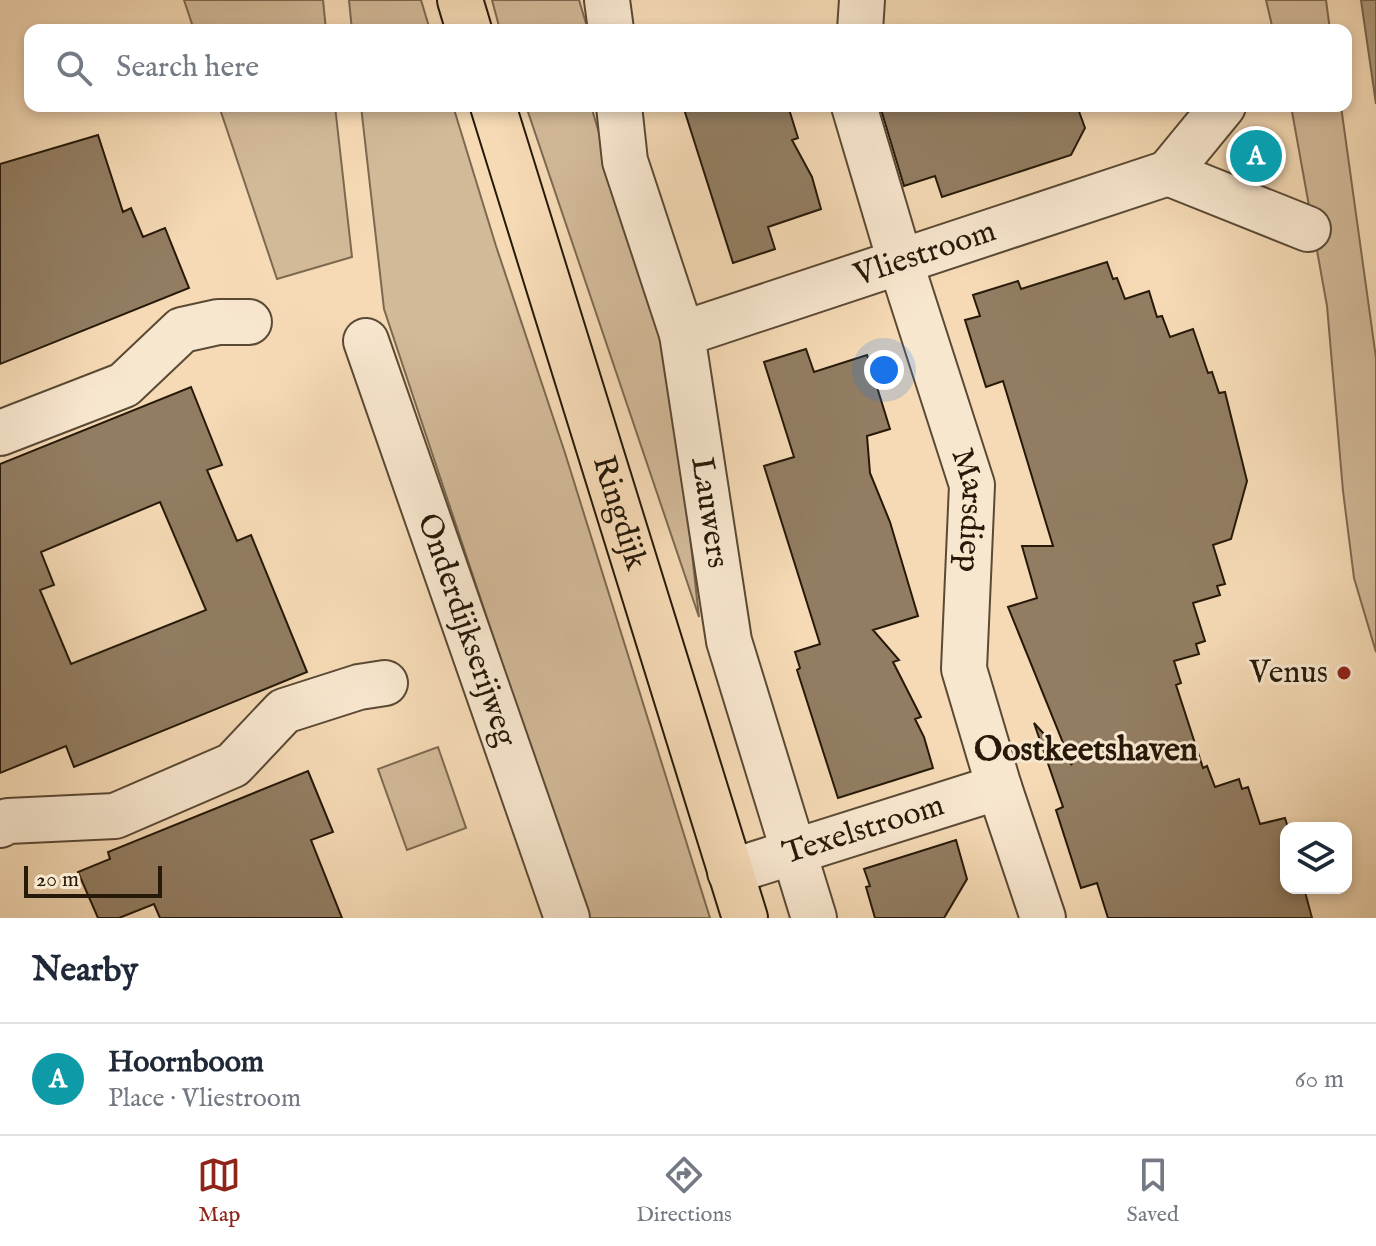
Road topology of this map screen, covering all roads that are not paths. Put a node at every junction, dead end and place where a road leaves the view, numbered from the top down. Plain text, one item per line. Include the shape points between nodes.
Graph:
1 (460, 0) edge
2 (607, 0) edge
3 (862, 0) edge
4 (467, 24) edge
5 (610, 24) edge
6 (860, 24) edge
7 (495, 112) edge
8 (620, 112) edge
9 (856, 112) edge
10 (1218, 112) edge
11 (1168, 173) junction
12 (1308, 229) dead end
13 (900, 261) junction
14 (249, 322) dead end
15 (682, 334) junction
16 (366, 341) dead end
17 (0, 433) edge
18 (385, 683) dead end
19 (999, 787) junction
20 (0, 825) edge
21 (792, 851) junction
22 (730, 872) junction
23 (567, 918) edge
24 (745, 918) edge
25 (814, 918) edge
26 (1043, 918) edge

1 - 4 main road
2 - 5 street
3 - 6 street
7 - 22 main road, Ringdijk
8 - 15 street, Lauwers via 625,161
9 - 13 street, Marsdiep
10 - 11 street
11 - 12 street
11 - 13 street, Vliestroom
13 - 15 street, Vliestroom
13 - 19 street, Marsdiep via 972,485 964,669
14 - 17 street via 182,330 124,385
15 - 21 street, Lauwers via 729,641
16 - 23 street, Onderdijkserijweg
18 - 20 street via 284,711 233,765 115,816
19 - 21 street, Texelstroom
19 - 26 street, Marsdiep
21 - 22 street, Texelstroom
21 - 25 street, Lauwers
22 - 24 main road, Ringdijk

